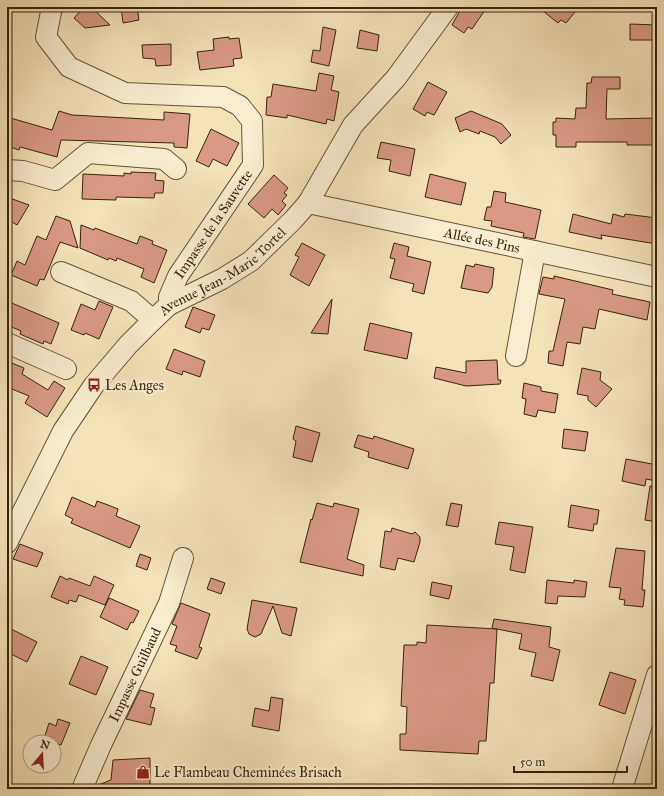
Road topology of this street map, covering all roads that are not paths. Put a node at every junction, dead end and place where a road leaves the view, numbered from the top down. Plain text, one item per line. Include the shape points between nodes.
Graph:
1 (52, 7) edge
2 (448, 7) edge
3 (176, 169) dead end
4 (7, 170) edge
5 (308, 203) junction
6 (536, 251) junction
7 (61, 272) dead end
8 (657, 277) edge
9 (169, 305) junction
10 (153, 320) junction
11 (7, 343) edge
12 (516, 356) dead end
13 (66, 369) dead end
14 (7, 543) edge
15 (183, 558) dead end
16 (657, 675) edge
17 (82, 789) edge
18 (622, 789) edge

1 - 9 street, Impasse de la Sauvette via 46,37 69,67 125,93 223,97 240,106 252,121 253,165 178,276 169,297
2 - 5 street, Avenue Jean-Marie Tortel via 396,78 353,125
3 - 4 street via 164,159 88,154 55,180 23,171
5 - 6 street, Allée des Pins
5 - 9 street, Avenue Jean-Marie Tortel via 251,261 222,279
6 - 8 street, Allée des Pins
6 - 12 street
7 - 10 street via 131,301
9 - 10 street, Avenue Jean-Marie Tortel
10 - 14 street, Avenue Jean-Marie Tortel via 102,376 78,408 63,431
11 - 13 street
15 - 17 street, Impasse Guilbaud via 169,603
16 - 18 street

